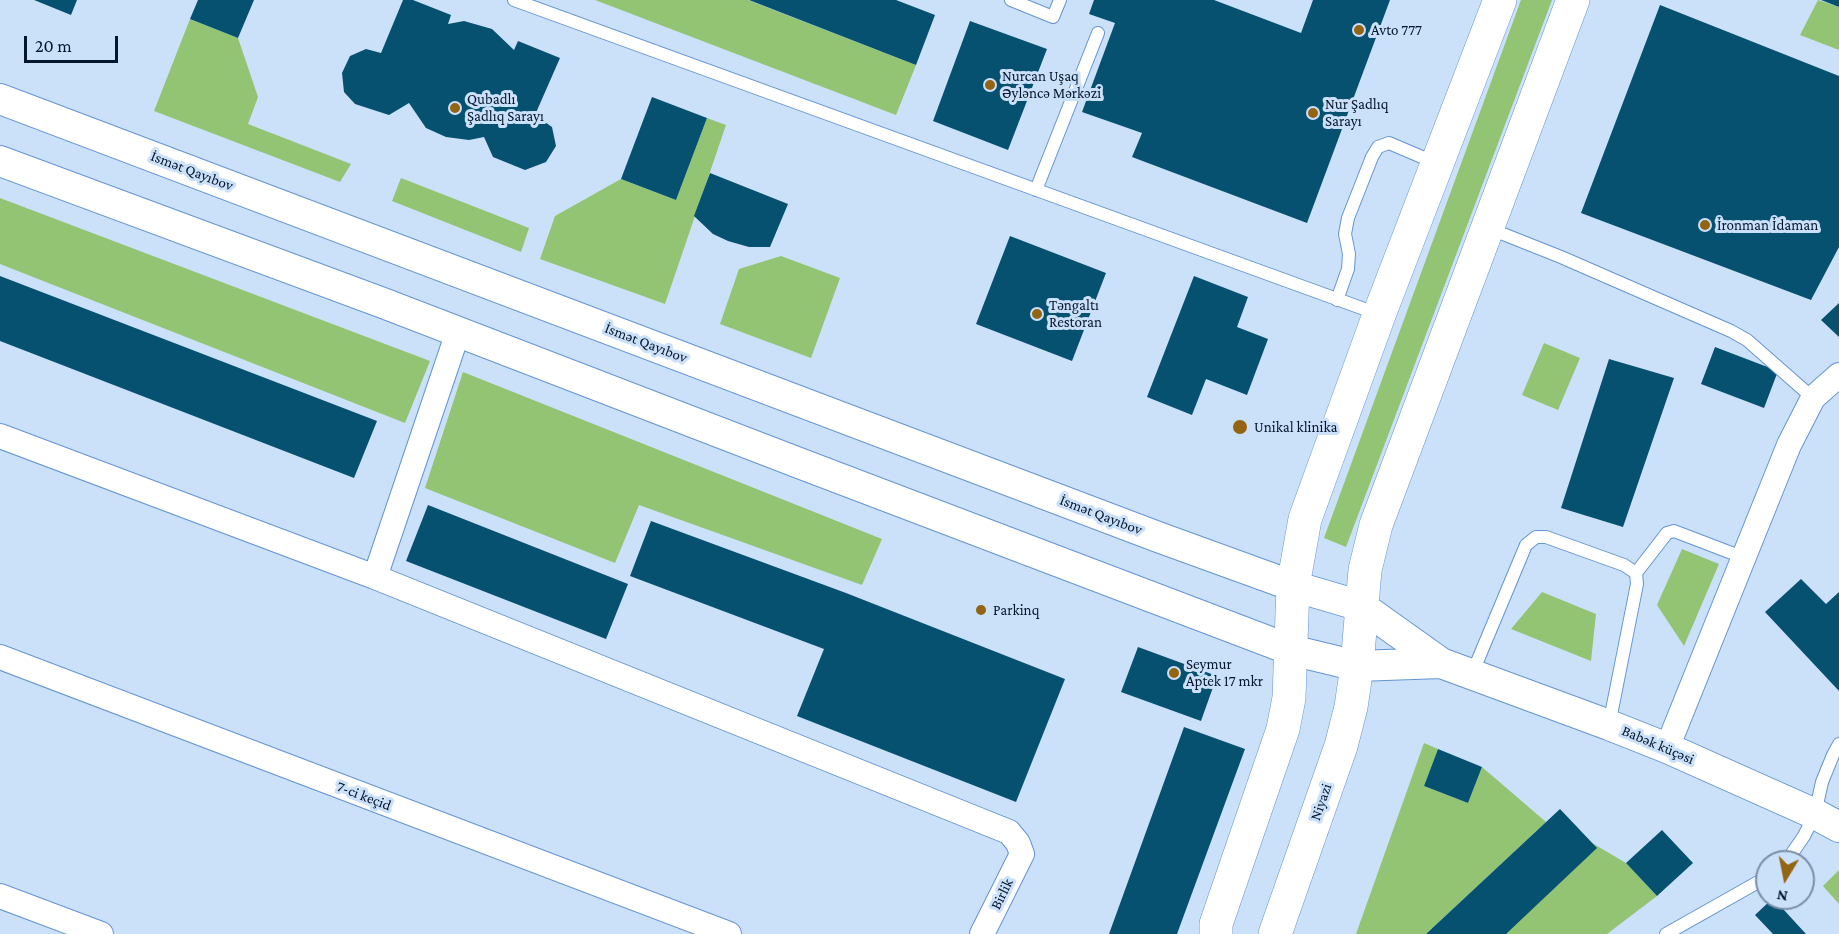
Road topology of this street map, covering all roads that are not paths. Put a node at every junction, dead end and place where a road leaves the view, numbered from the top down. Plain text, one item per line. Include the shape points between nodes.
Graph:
1 (514, 0) edge
2 (1011, 0) edge
3 (1060, 0) edge
4 (1500, 0) edge
5 (1574, 0) edge
6 (1098, 33) dead end
7 (0, 99) edge
8 (0, 161) edge
9 (1437, 163) junction
10 (1036, 190) junction
11 (1488, 228) junction
12 (1337, 300) junction
13 (1379, 315) junction
14 (458, 332) junction
15 (1839, 375) edge
16 (1813, 398) junction
17 (0, 436) edge
18 (1742, 557) junction
19 (1636, 573) junction
20 (375, 577) junction
21 (1293, 586) junction
22 (1361, 606) junction
23 (1292, 650) junction
24 (0, 657) edge
25 (1441, 663) junction
26 (1357, 666) junction
27 (1472, 674) junction
28 (1609, 724) junction
29 (1839, 744) edge
30 (1667, 748) junction
31 (1827, 821) edge
32 (1794, 850) edge
33 (1755, 884) edge
34 (0, 896) edge
35 (1215, 931) edge
36 (101, 934) edge
37 (729, 934) edge
38 (982, 934) edge
39 (1275, 934) edge
40 (1666, 934) edge

1 - 10 lane
2 - 3 lane via 1053,16
4 - 9 main road
5 - 11 main road, Niyazi
6 - 10 lane
7 - 21 street, İsmət Qayıbov
8 - 14 street
9 - 12 lane via 1389,143 1378,147 1348,218 1348,269
9 - 13 main road
10 - 12 lane
11 - 16 lane via 1731,331 1747,340
11 - 22 main road, Niyazi via 1376,525
12 - 13 lane
13 - 21 main road via 1305,519
14 - 20 street
14 - 23 street
15 - 16 street
16 - 18 street
17 - 20 street
18 - 19 lane via 1674,531 1667,533
18 - 30 street
19 - 27 lane via 1624,565 1546,537 1536,537 1526,545
19 - 28 lane via 1638,584
20 - 38 street, Birlik via 1009,832 1022,854
21 - 22 street, İsmət Qayıbov
21 - 23 main road
22 - 25 street, İsmət Qayıbov
22 - 26 main road, Niyazi
23 - 26 street
23 - 35 main road via 1283,729
24 - 37 street, 7-ci keçid
25 - 26 street
25 - 27 street, Babək küçəsi
26 - 39 main road, Niyazi via 1341,746
27 - 28 street, Babək küçəsi
28 - 30 street, Babək küçəsi
29 - 31 lane via 1822,782
30 - 31 street, Babək küçəsi
31 - 32 lane via 1804,836
33 - 40 lane
34 - 36 street

